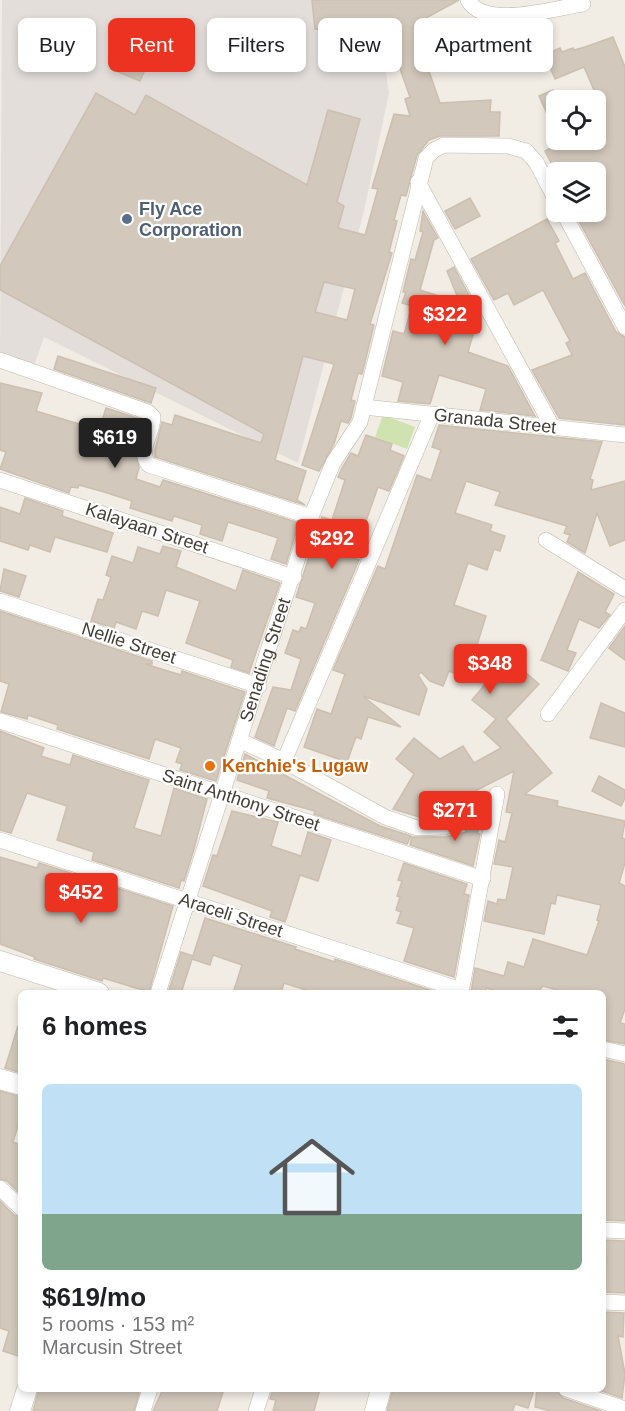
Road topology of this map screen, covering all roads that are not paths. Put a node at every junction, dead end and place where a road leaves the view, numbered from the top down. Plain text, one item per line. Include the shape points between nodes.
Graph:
1 (468, 0) edge
2 (584, 4) dead end
3 (418, 182) junction
4 (546, 182) edge
5 (568, 222) edge
6 (625, 327) edge
7 (0, 360) edge
8 (364, 407) junction
9 (432, 414) junction
10 (553, 428) junction
11 (625, 435) edge
12 (0, 480) edge
13 (311, 518) junction
14 (546, 540) dead end
15 (294, 577) junction
16 (625, 589) edge
17 (0, 601) edge
18 (625, 610) edge
19 (259, 686) junction
20 (548, 714) dead end
21 (0, 721) edge
22 (241, 741) junction
23 (284, 761) junction
24 (223, 794) junction
25 (0, 840) edge
26 (483, 879) junction
27 (188, 901) junction
28 (0, 961) edge
29 (90, 990) edge
30 (159, 990) edge
31 (455, 990) edge
32 (461, 990) edge
33 (606, 1050) edge
34 (625, 1054) edge
35 (0, 1078) edge
36 (18, 1085) edge
37 (0, 1188) edge
38 (18, 1205) edge
39 (606, 1230) edge
40 (625, 1231) edge
41 (606, 1302) edge
42 (625, 1303) edge
43 (26, 1392) edge
44 (149, 1392) edge
45 (262, 1392) edge
46 (380, 1392) edge
47 (575, 1392) edge
48 (625, 1409) edge
49 (20, 1411) edge
50 (143, 1411) edge
51 (256, 1411) edge
52 (375, 1411) edge

1 - 2 street via 483,14 501,17
3 - 4 street, Senading Street via 426,158 444,145 518,148 532,157
3 - 8 street, Senading Street
3 - 10 street
5 - 6 street
7 - 13 street via 148,412 153,417 144,452 149,465
8 - 9 street, Granada Street
8 - 13 street, Senading Street via 354,434 333,463
9 - 10 street, Granada Street
9 - 23 street
10 - 11 street, Granada Street
12 - 15 street, Kalayaan Street
13 - 15 street, Senading Street
14 - 16 street
15 - 19 street, Senading Street
17 - 19 street, Nellie Street
18 - 20 street
19 - 22 street, Senading Street
21 - 24 street, Saint Anthony Street
22 - 23 street
22 - 24 street, Senading Street
23 - 26 street via 385,818 409,826 445,827 471,802 496,799
24 - 26 street, Saint Anthony Street
24 - 27 street, Senading Street
25 - 27 street, Araceli Street
26 - 32 street
27 - 30 street, Senading Street
27 - 31 street, Araceli Street
28 - 29 street
33 - 34 street
35 - 36 street
37 - 38 street
39 - 40 street
41 - 42 street
43 - 49 street
44 - 50 street
45 - 51 street
46 - 52 street
47 - 48 street

